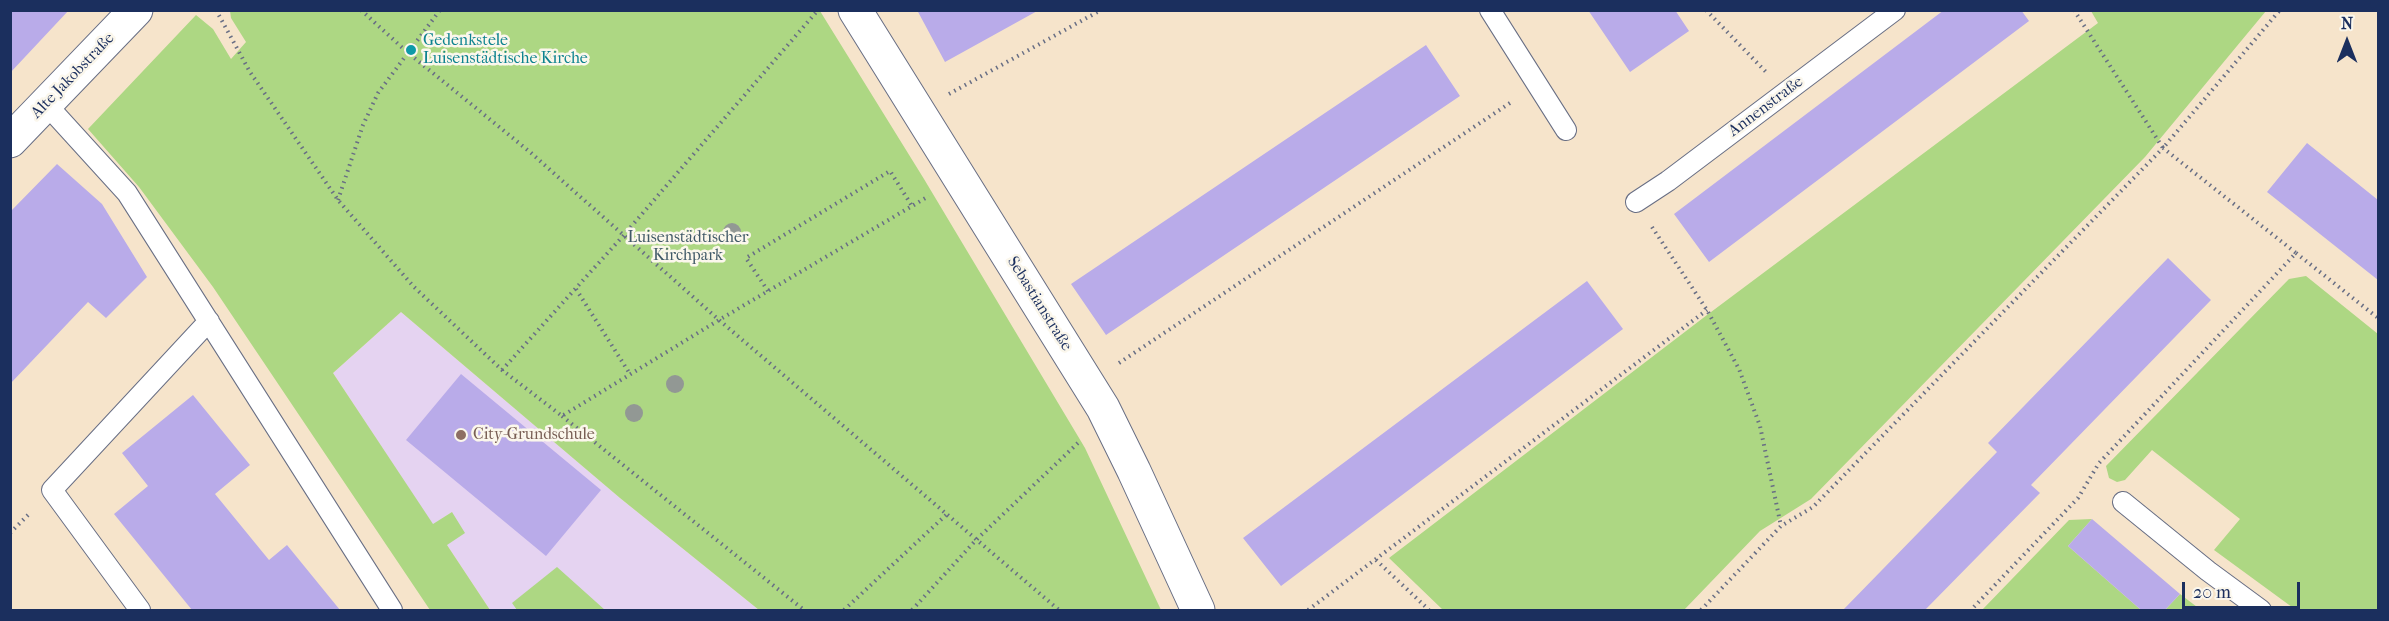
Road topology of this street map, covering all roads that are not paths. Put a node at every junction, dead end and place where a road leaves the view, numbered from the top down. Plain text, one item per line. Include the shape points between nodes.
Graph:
1 (136, 10) edge
2 (855, 10) edge
3 (1490, 10) edge
4 (1895, 10) edge
5 (46, 104) junction
6 (1566, 130) dead end
7 (10, 141) edge
8 (1636, 202) road end
9 (209, 321) junction
10 (2123, 502) dead end
11 (140, 610) edge
12 (392, 610) edge
13 (1198, 610) edge
14 (2261, 610) edge

1 - 5 street, Alte Jakobstraße
2 - 13 street, Sebastianstraße via 1089,384
3 - 6 lane
4 - 8 lane, Annenstraße
5 - 7 street, Alte Jakobstraße
5 - 9 lane via 127,193
9 - 11 lane via 52,490
9 - 12 lane
10 - 14 lane

